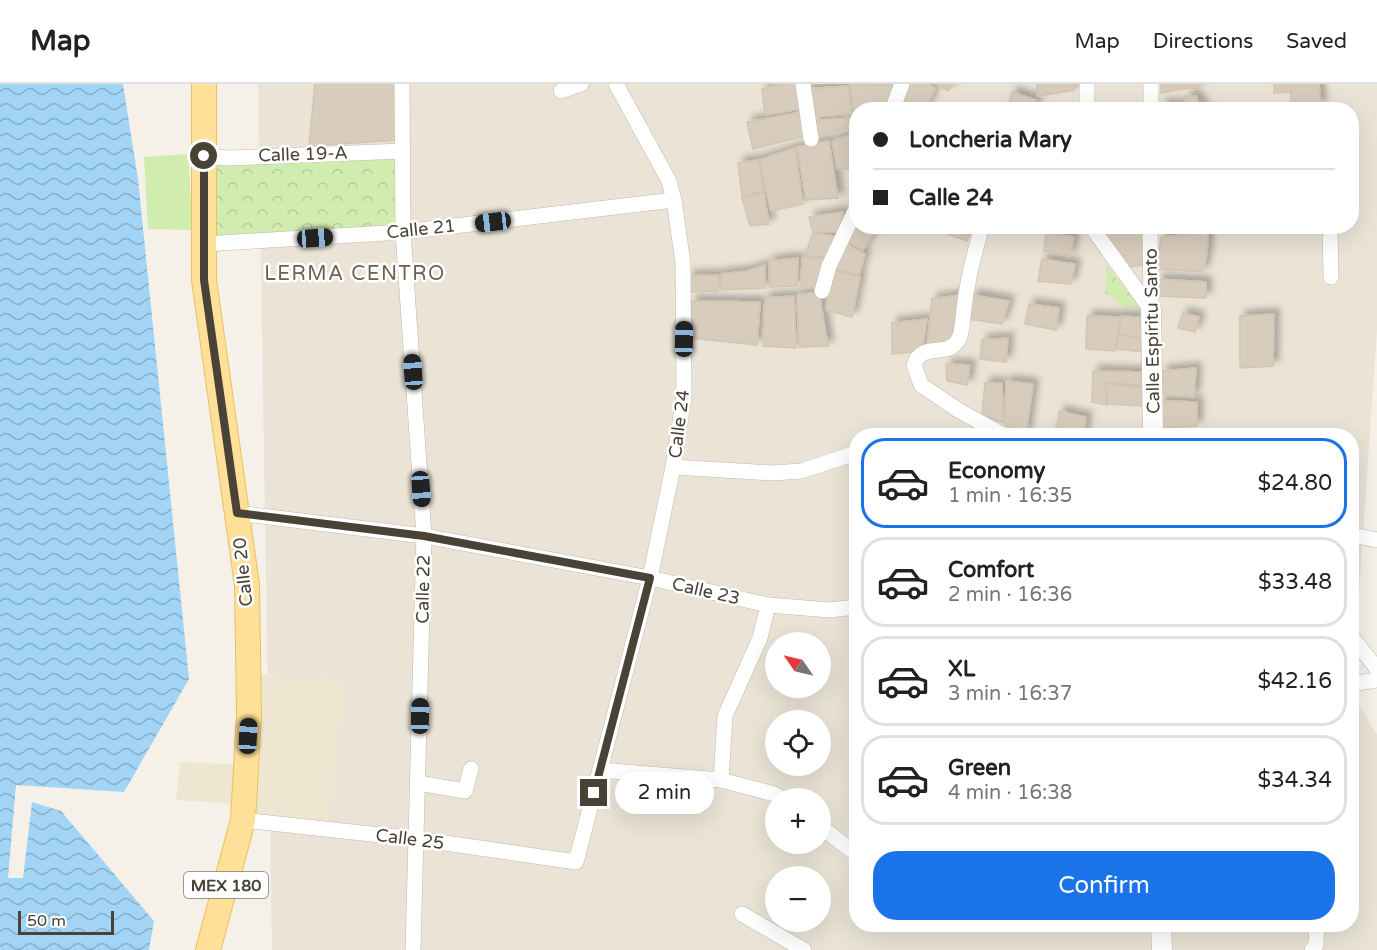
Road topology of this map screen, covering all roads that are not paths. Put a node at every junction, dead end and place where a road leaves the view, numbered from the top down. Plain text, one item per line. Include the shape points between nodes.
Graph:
1 (204, 84) edge
2 (402, 84) edge
3 (581, 84) edge
4 (616, 84) edge
5 (803, 84) edge
6 (902, 84) edge
7 (1087, 84) edge
8 (1151, 84) edge
9 (561, 92) dead end
10 (895, 102) edge
11 (1087, 102) edge
12 (1151, 102) edge
13 (811, 139) dead end
14 (403, 151) junction
15 (204, 156) junction
16 (674, 200) junction
17 (849, 224) edge
18 (403, 232) junction
19 (980, 234) edge
20 (1097, 234) edge
21 (1150, 234) edge
22 (1330, 234) edge
23 (204, 244) junction
24 (1331, 277) dead end
25 (822, 291) dead end
26 (1151, 310) junction
27 (990, 428) edge
28 (1153, 428) edge
29 (849, 455) edge
30 (673, 467) junction
31 (237, 513) junction
32 (424, 536) junction
33 (1359, 536) edge
34 (1377, 540) edge
35 (650, 578) junction
36 (768, 605) junction
37 (849, 608) edge
38 (1359, 647) edge
39 (1377, 669) edge
40 (1377, 680) edge
41 (1359, 683) edge
42 (471, 769) dead end
43 (600, 770) junction
44 (721, 780) junction
45 (418, 783) junction
46 (765, 792) edge
47 (243, 820) junction
48 (831, 835) edge
49 (417, 839) junction
50 (849, 849) edge
51 (576, 862) joint
52 (742, 914) dead end
53 (1161, 932) edge
54 (1317, 932) edge
55 (208, 950) edge
56 (413, 950) edge
57 (804, 950) edge
58 (1161, 950) edge
59 (1312, 950) edge

1 - 15 main road, Calle 20 / MEX 180
2 - 14 street, Calle 22
3 - 9 street
4 - 16 street, Calle 24 via 669,181
5 - 13 street
6 - 10 street
7 - 11 street
8 - 12 street
14 - 15 street, Calle 19-A
14 - 18 street, Calle 22
15 - 23 main road, Calle 20 / MEX 180
16 - 18 street, Calle 21
16 - 30 street, Calle 24 via 683,263 685,320 684,397
17 - 25 street
18 - 23 street, Calle 21
18 - 32 street, Calle 22
19 - 27 street via 966,283 962,330 957,342 922,353 914,365 921,385
20 - 26 street
21 - 26 street, Calle Espíritu Santo
22 - 24 street
23 - 31 main road, Calle 20 / MEX 180 via 204,280
26 - 28 street, Calle Espíritu Santo
29 - 30 street via 801,471 773,473
30 - 35 street, Calle 24
31 - 32 street, Calle 23
31 - 47 main road, Calle 20 / MEX 180 via 247,585 249,716
32 - 35 street, Calle 23
32 - 45 street, Calle 22
33 - 34 street
35 - 36 street, Calle 23
35 - 43 street, Calle 24
36 - 37 street, Calle 23
36 - 44 street via 760,638 725,716
38 - 39 street
40 - 41 street
42 - 45 street via 465,791
43 - 44 street
43 - 51 street, Calle 24
44 - 46 street
45 - 49 street, Calle 22
47 - 49 street, Calle 25
47 - 55 main road, Calle 20 / MEX 180
48 - 50 street
49 - 51 street, Calle 25
49 - 56 street, Calle 22
52 - 57 street
53 - 58 street
54 - 59 street

